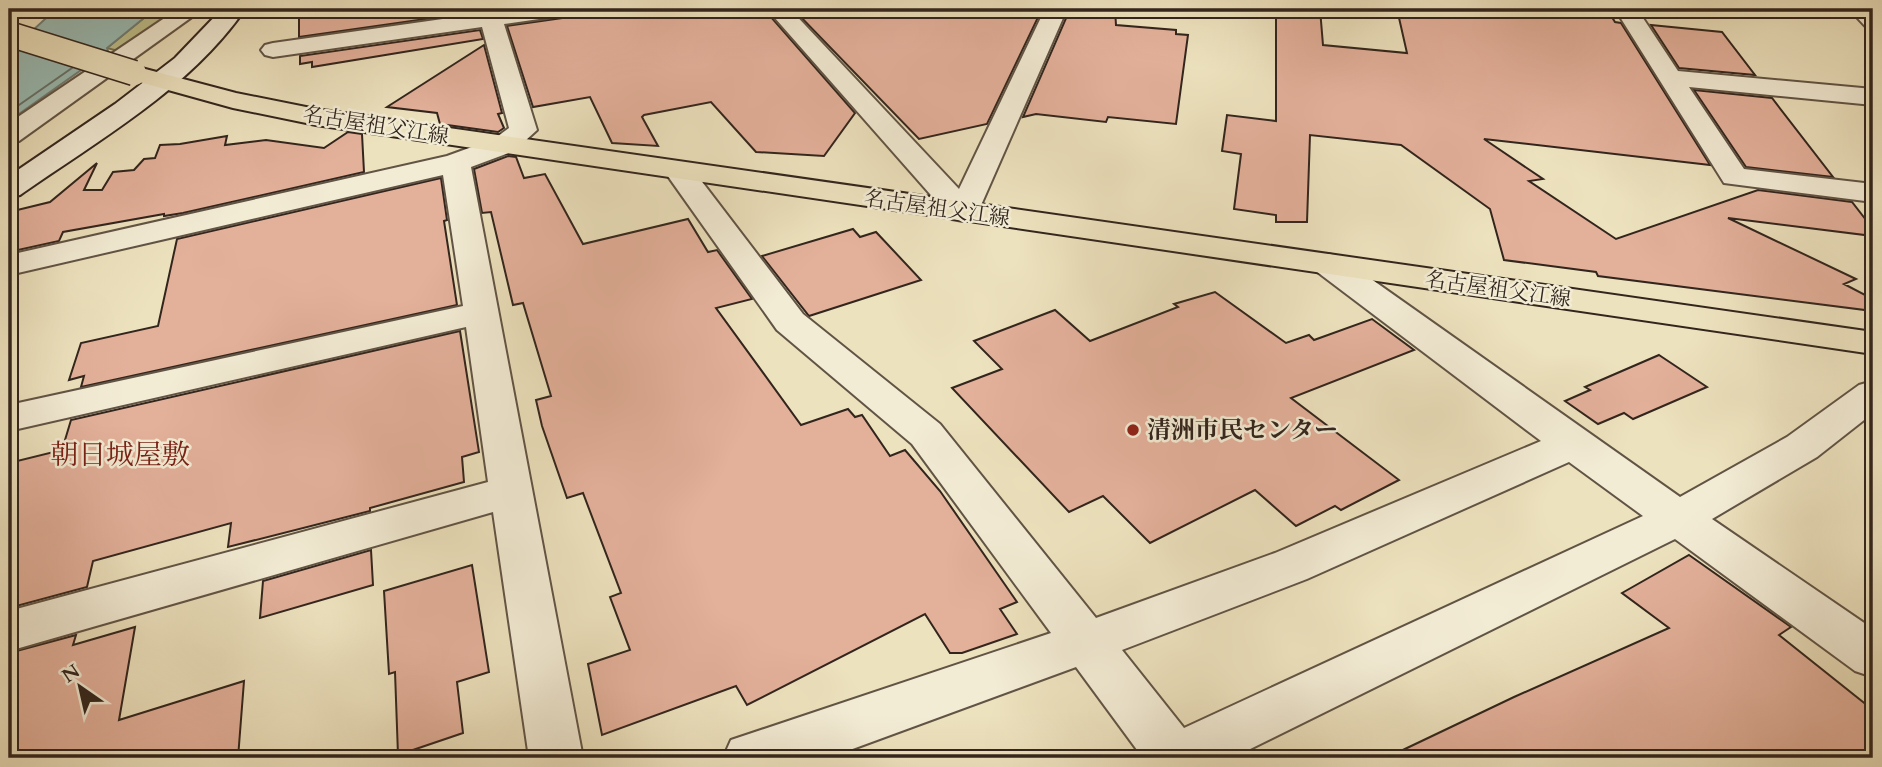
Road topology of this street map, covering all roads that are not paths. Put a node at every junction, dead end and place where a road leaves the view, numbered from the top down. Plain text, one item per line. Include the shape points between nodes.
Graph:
1 (192, 9) edge
2 (234, 9) edge
3 (560, 9) edge
4 (778, 9) edge
5 (1056, 9) edge
6 (1626, 9) edge
7 (1860, 9) edge
8 (490, 14) edge
9 (1873, 21) edge
10 (9, 34) edge
11 (273, 50) dead end
12 (148, 77) junction
13 (1670, 78) junction
14 (1873, 97) edge
15 (9, 135) edge
16 (504, 145) junction
17 (456, 163) junction
18 (680, 172) junction
19 (9, 190) edge
20 (1873, 193) edge
21 (963, 212) junction
22 (1328, 264) junction
23 (9, 265) edge
24 (481, 313) junction
25 (1873, 343) edge
26 (1873, 394) edge
27 (9, 418) edge
28 (1573, 444) junction
29 (511, 491) junction
30 (1679, 518) junction
31 (9, 631) edge
32 (1084, 643) junction
33 (1873, 656) edge
34 (556, 758) edge
35 (750, 758) edge
36 (1176, 758) edge

1 - 15 street
2 - 12 street via 184,63
3 - 8 street
4 - 21 street
5 - 21 street
6 - 13 street
7 - 9 street
8 - 11 street
8 - 16 street via 523,130
10 - 12 main road, 名古屋祖父江線, bridge
12 - 16 main road, 名古屋祖父江線 via 316,117
12 - 19 street
13 - 14 street
13 - 20 street via 1734,177
16 - 17 street
16 - 18 main road, 名古屋祖父江線
17 - 23 street
17 - 24 street
18 - 21 main road, 名古屋祖父江線
18 - 32 street via 790,322 926,434
21 - 22 main road, 名古屋祖父江線
22 - 25 main road, 名古屋祖父江線
22 - 28 street
24 - 27 street
24 - 29 street
26 - 30 street via 1802,447
28 - 30 street
28 - 32 street via 1291,566
29 - 31 street
29 - 34 street
30 - 33 street
30 - 36 street
32 - 35 street
32 - 36 street

